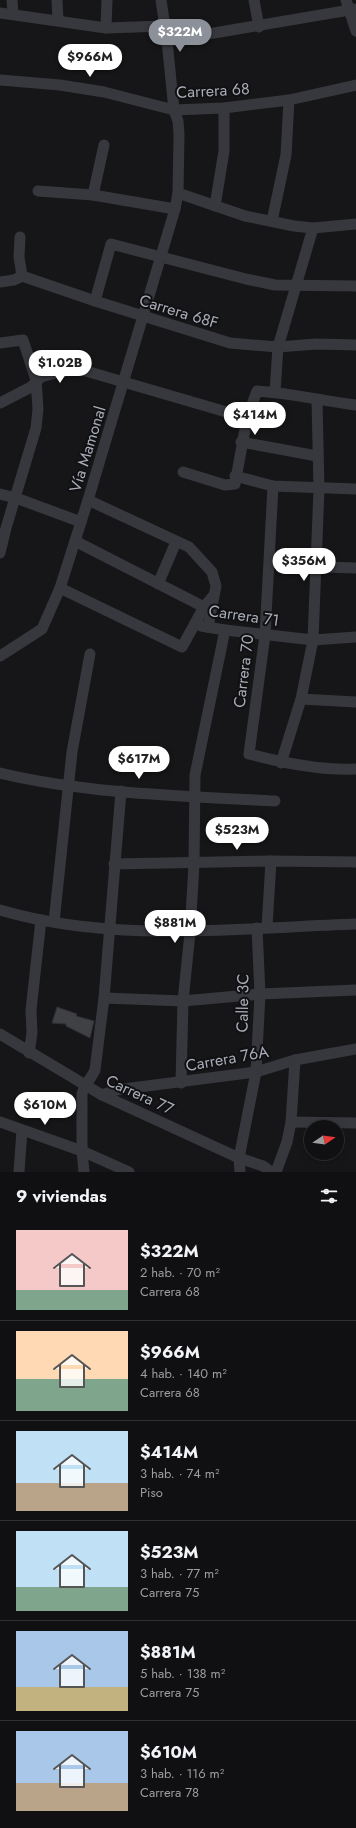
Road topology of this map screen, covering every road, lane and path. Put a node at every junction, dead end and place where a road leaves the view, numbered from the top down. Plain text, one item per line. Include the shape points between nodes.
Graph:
1 (12, 0) edge
2 (58, 0) edge
3 (107, 0) edge
4 (160, 0) edge
5 (254, 0) edge
6 (351, 7) edge
7 (0, 13) edge
8 (13, 14) junction
9 (58, 20) junction
10 (165, 26) junction
11 (259, 27) junction
12 (106, 28) junction
13 (356, 31) edge
14 (167, 41) junction
15 (0, 80) edge
16 (356, 85) edge
17 (289, 100) junction
18 (224, 108) junction
19 (174, 110) junction
20 (104, 145) dead end
21 (38, 191) dead end
22 (178, 193) junction
23 (93, 195) junction
24 (215, 206) junction
25 (175, 209) junction
26 (272, 221) junction
27 (356, 224) edge
28 (313, 228) junction
29 (20, 237) dead end
30 (160, 257) junction
31 (22, 276) junction
32 (0, 282) edge
33 (297, 285) junction
34 (356, 286) edge
35 (95, 301) junction
36 (142, 316) junction
37 (0, 343) edge
38 (356, 345) edge
39 (278, 347) junction
40 (36, 380) junction
41 (124, 382) junction
42 (274, 392) junction
43 (317, 401) junction
44 (0, 404) edge
45 (356, 405) edge
46 (247, 418) junction
47 (241, 442) junction
48 (317, 456) junction
49 (183, 472) dead end
50 (235, 476) junction
51 (274, 486) junction
52 (319, 489) junction
53 (356, 489) edge
54 (0, 494) edge
55 (16, 498) junction
56 (88, 500) junction
57 (81, 522) junction
58 (75, 541) junction
59 (176, 542) junction
60 (0, 552) edge
61 (270, 559) junction
62 (316, 563) junction
63 (356, 568) edge
64 (158, 584) junction
65 (60, 588) junction
66 (214, 595) junction
67 (204, 607) junction
68 (195, 624) junction
69 (208, 627) junction
70 (225, 630) junction
71 (264, 635) junction
72 (356, 637) edge
73 (312, 640) junction
74 (90, 654) dead end
75 (0, 656) edge
76 (301, 700) junction
77 (356, 702) edge
78 (281, 763) junction
79 (356, 769) edge
80 (0, 773) edge
81 (69, 785) junction
82 (121, 790) junction
83 (194, 796) junction
84 (275, 801) dead end
85 (271, 861) junction
86 (356, 862) edge
87 (114, 864) junction
88 (194, 864) junction
89 (0, 910) edge
90 (41, 920) junction
91 (54, 922) junction
92 (356, 924) edge
93 (262, 928) junction
94 (109, 930) junction
95 (190, 933) junction
96 (356, 990) edge
97 (260, 994) junction
98 (104, 998) junction
99 (184, 1001) junction
100 (0, 1034) edge
101 (356, 1049) edge
102 (29, 1053) junction
103 (295, 1060) junction
104 (256, 1072) junction
105 (182, 1083) junction
106 (85, 1085) junction
107 (102, 1095) junction
108 (0, 1122) edge
109 (291, 1122) junction
110 (356, 1123) edge
111 (22, 1130) junction
112 (82, 1150) junction
113 (239, 1158) junction
114 (19, 1172) edge
115 (84, 1172) edge
116 (129, 1172) edge
117 (240, 1172) edge
118 (271, 1172) edge
119 (276, 1172) edge

1 - 8 street
2 - 9 street
3 - 12 street
4 - 10 street, Vía Mamonal
5 - 11 street
6 - 11 street
6 - 13 street
7 - 8 street
8 - 9 street
9 - 12 street
10 - 12 street
10 - 14 street, Vía Mamonal
11 - 14 street
14 - 19 street, Vía Mamonal
15 - 19 street, Carrera 68 via 104,92
16 - 17 street, Carrera 68
17 - 18 street, Carrera 68
17 - 26 street via 286,155
18 - 19 street, Carrera 68
18 - 24 street via 224,151
19 - 22 street, Vía Mamonal via 179,135
20 - 23 street
21 - 23 street
22 - 24 street
22 - 25 street, Vía Mamonal
23 - 25 street
24 - 26 street via 245,216
25 - 30 street, Vía Mamonal
26 - 28 street
27 - 28 street
28 - 33 street
29 - 31 street
30 - 33 street via 275,285
30 - 35 street via 111,244
30 - 36 street, Vía Mamonal
31 - 32 street
31 - 35 street, Carrera 68F
33 - 34 street
33 - 39 street
35 - 36 street, Carrera 68F
36 - 39 street, Carrera 68F via 230,343
36 - 41 street, Vía Mamonal
37 - 40 street via 23,340
38 - 39 street, Carrera 68F via 316,344
39 - 42 street
40 - 41 street via 59,372 79,369
40 - 44 street via 31,387
40 - 55 street via 36,428
41 - 46 street
41 - 56 street, Vía Mamonal
42 - 43 street
42 - 46 street via 257,391
43 - 45 street
43 - 48 street
46 - 47 street
47 - 48 street
47 - 50 street
48 - 52 street
49 - 50 street via 225,485 235,484
50 - 51 street
51 - 52 street
51 - 61 street, Carrera 70
52 - 53 street
52 - 62 street
54 - 55 street
55 - 57 street
55 - 60 street
56 - 57 street, Vía Mamonal
56 - 59 street
57 - 58 street, Vía Mamonal
58 - 64 street
58 - 65 street, Vía Mamonal
59 - 64 street
59 - 66 street via 189,547 212,572 216,586
61 - 62 street
61 - 71 street, Carrera 70
62 - 63 street via 324,567
62 - 73 street
64 - 67 street
65 - 68 street, Carrera 71 via 182,647
65 - 75 street, Vía Mamonal via 42,629
66 - 67 street
66 - 69 street
67 - 68 street
68 - 69 street, Carrera 71
69 - 70 street, Carrera 71
70 - 71 street, Carrera 71
70 - 83 street via 199,749
71 - 73 street, Carrera 71
71 - 78 street, Carrera 70 via 249,754
72 - 73 street, Carrera 71
73 - 76 street
74 - 81 street via 72,752
76 - 77 street
76 - 78 street
78 - 79 street via 340,770
80 - 81 street
81 - 82 street
81 - 91 street
82 - 83 street
82 - 87 street
83 - 84 street
83 - 88 street
85 - 86 street
85 - 88 street
85 - 93 street, Calle 3C
87 - 88 street
87 - 94 street
88 - 95 street
89 - 90 street
90 - 91 street
90 - 102 street
91 - 94 street
92 - 93 street
93 - 95 street
93 - 97 street, Calle 3C
94 - 95 street
94 - 98 street
95 - 99 street
96 - 97 street
97 - 99 street
97 - 104 street, Calle 3C
98 - 99 street
98 - 106 street via 95,1070
99 - 105 street
100 - 102 street, Carrera 77
101 - 103 street, Carrera 76A
102 - 106 street, Carrera 77
103 - 104 street, Carrera 76A
103 - 109 street
104 - 105 street, Carrera 76A
104 - 113 street, Calle 3C
105 - 107 street, Carrera 76A via 116,1090
106 - 107 street, Carrera 77
106 - 112 street via 82,1094
107 - 113 street, Carrera 77
108 - 111 street
109 - 110 street
109 - 119 street
111 - 112 street
111 - 114 street
112 - 115 street
112 - 116 street
113 - 117 street, Calle 3C
113 - 118 street, Carrera 77 via 263,1166

